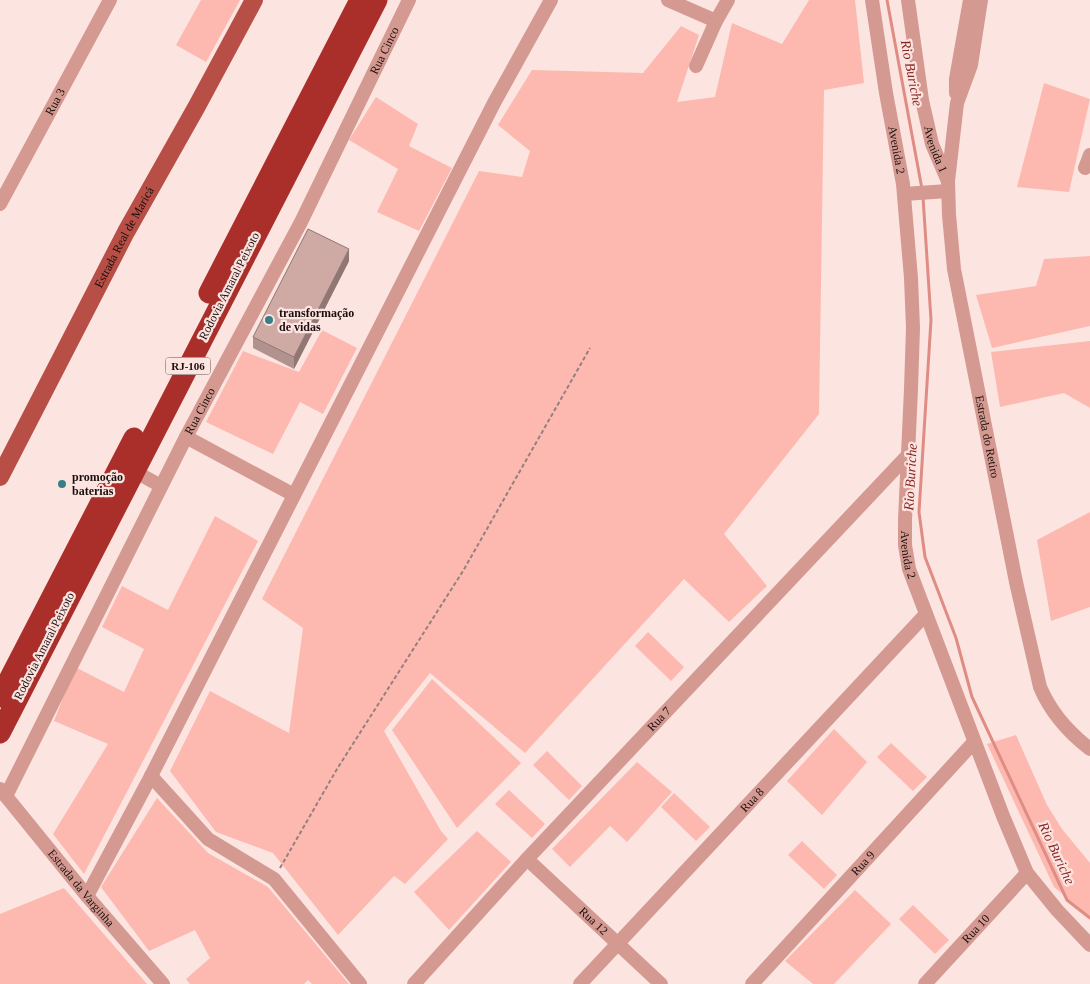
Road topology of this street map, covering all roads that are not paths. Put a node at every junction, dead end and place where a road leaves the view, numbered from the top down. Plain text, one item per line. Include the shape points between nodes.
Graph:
1 (110, 0) edge
2 (254, 0) edge
3 (360, 0) edge
4 (377, 0) edge
5 (409, 0) edge
6 (551, 0) edge
7 (668, 0) edge
8 (728, 0) edge
9 (872, 0) edge
10 (908, 0) edge
11 (970, 0) edge
12 (981, 0) edge
13 (716, 22) junction
14 (696, 66) dead end
15 (957, 103) junction
16 (948, 186) junction
17 (909, 193) junction
18 (0, 204) edge
19 (186, 437) junction
20 (908, 455) junction
21 (134, 471) junction
22 (0, 477) edge
23 (161, 486) junction
24 (294, 495) junction
25 (926, 614) junction
26 (0, 697) edge
27 (0, 733) edge
28 (974, 742) junction
29 (1090, 749) edge
30 (151, 776) junction
31 (3, 792) edge
32 (527, 859) junction
33 (1027, 873) junction
34 (87, 896) junction
35 (617, 943) junction
36 (1090, 945) edge
37 (163, 984) edge
38 (360, 984) edge
39 (414, 984) edge
40 (580, 984) edge
41 (661, 984) edge
42 (752, 984) edge
43 (925, 984) edge

1 - 18 street, Rua 3
2 - 22 main road, Estrada Real de Maricá via 126,232
3 - 26 highway, Rodovia Amaral Peixoto / RJ-106
4 - 21 highway, Rodovia Amaral Peixoto / RJ-106
5 - 19 street, Rua Cinco via 301,222
6 - 24 street via 494,104
7 - 13 street
8 - 13 street
9 - 17 street, Avenida 2 via 886,94
10 - 16 street, Avenida 1 via 922,100 932,144
11 - 15 street, Estrada do Retiro via 956,80
12 - 15 street, Estrada do Retiro via 970,65
13 - 14 street
15 - 16 street, Estrada do Retiro
16 - 17 street via 930,192
16 - 29 street, Estrada do Retiro via 954,269 1040,688 1056,717
17 - 20 street, Avenida 2 via 913,328
19 - 23 street, Rua Cinco
19 - 24 street
20 - 25 street, Avenida 2 via 905,544 909,569
20 - 32 street, Rua 7
21 - 23 street
21 - 27 highway, Rodovia Amaral Peixoto / RJ-106
23 - 31 street, Rua Cinco
24 - 30 street
25 - 28 street, Avenida 2
25 - 35 street, Rua 8
28 - 33 street, Avenida 2
28 - 42 street, Rua 9
30 - 34 street
30 - 38 street via 208,839 274,879
31 - 34 street, Estrada da Varginha
32 - 35 street, Rua 12
32 - 39 street, Rua 7
33 - 36 street, Avenida 2
33 - 43 street, Rua 10
34 - 37 street, Estrada da Varginha
35 - 40 street, Rua 8
35 - 41 street, Rua 12

